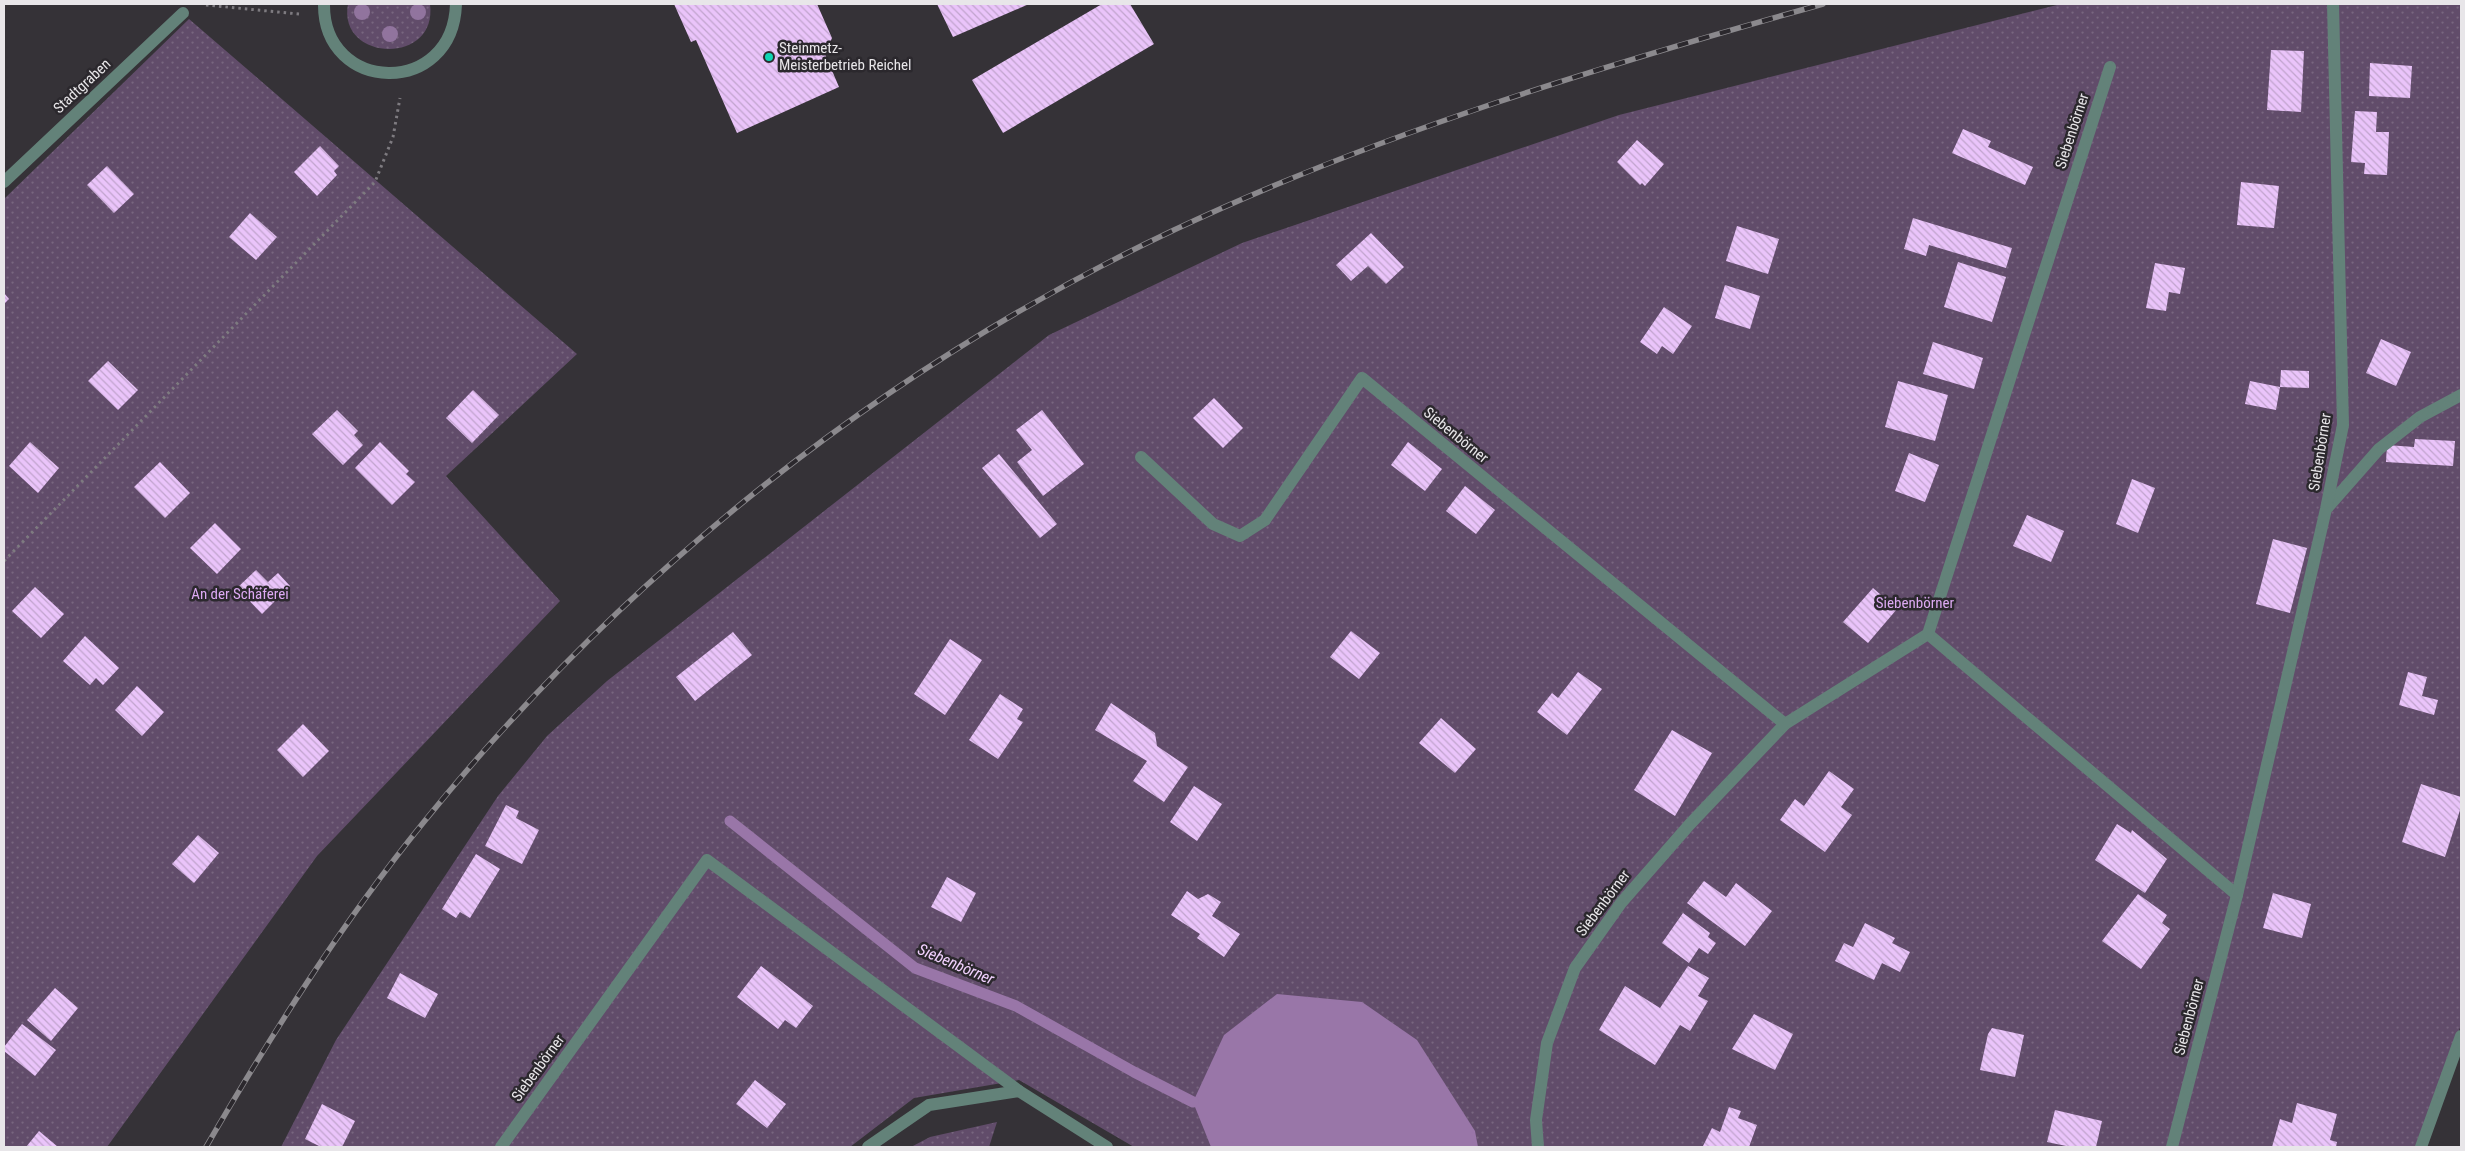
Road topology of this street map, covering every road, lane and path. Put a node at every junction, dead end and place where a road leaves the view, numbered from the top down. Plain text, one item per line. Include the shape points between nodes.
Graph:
1 (456, 4) edge
2 (2333, 4) edge
3 (202, 5) edge
4 (324, 10) edge
5 (183, 13) dead end
6 (2110, 67) dead end
7 (404, 73) junction
8 (4, 182) edge
9 (2461, 395) edge
10 (1141, 457) dead end
11 (2326, 509) junction
12 (4, 561) edge
13 (1928, 634) junction
14 (1785, 724) junction
15 (2237, 894) junction
16 (2461, 1036) edge
17 (1019, 1090) junction
18 (501, 1147) edge
19 (868, 1147) edge
20 (1108, 1147) edge
21 (1538, 1147) edge
22 (2172, 1147) edge
23 (2421, 1147) edge

1 - 7 street via 452,30 437,54 422,66
2 - 11 street, Siebenbörner via 2344,425
3 - 4 path
4 - 7 street via 331,38 344,56 363,68 385,74
5 - 8 street, Stadtgraben
6 - 13 street, Siebenbörner
7 - 12 path via 393,137 375,182
9 - 11 street via 2420,417 2379,449
10 - 14 street, Siebenbörner via 1213,524 1240,536 1265,520 1362,378
11 - 15 street, Siebenbörner
13 - 14 street, Siebenbörner
13 - 15 street
14 - 21 street, Siebenbörner via 1621,903 1576,968 1547,1043 1536,1120
15 - 22 street, Siebenbörner
16 - 23 street
17 - 18 street, Siebenbörner via 707,860
17 - 19 street via 929,1105
17 - 20 street, Siebenbörner

